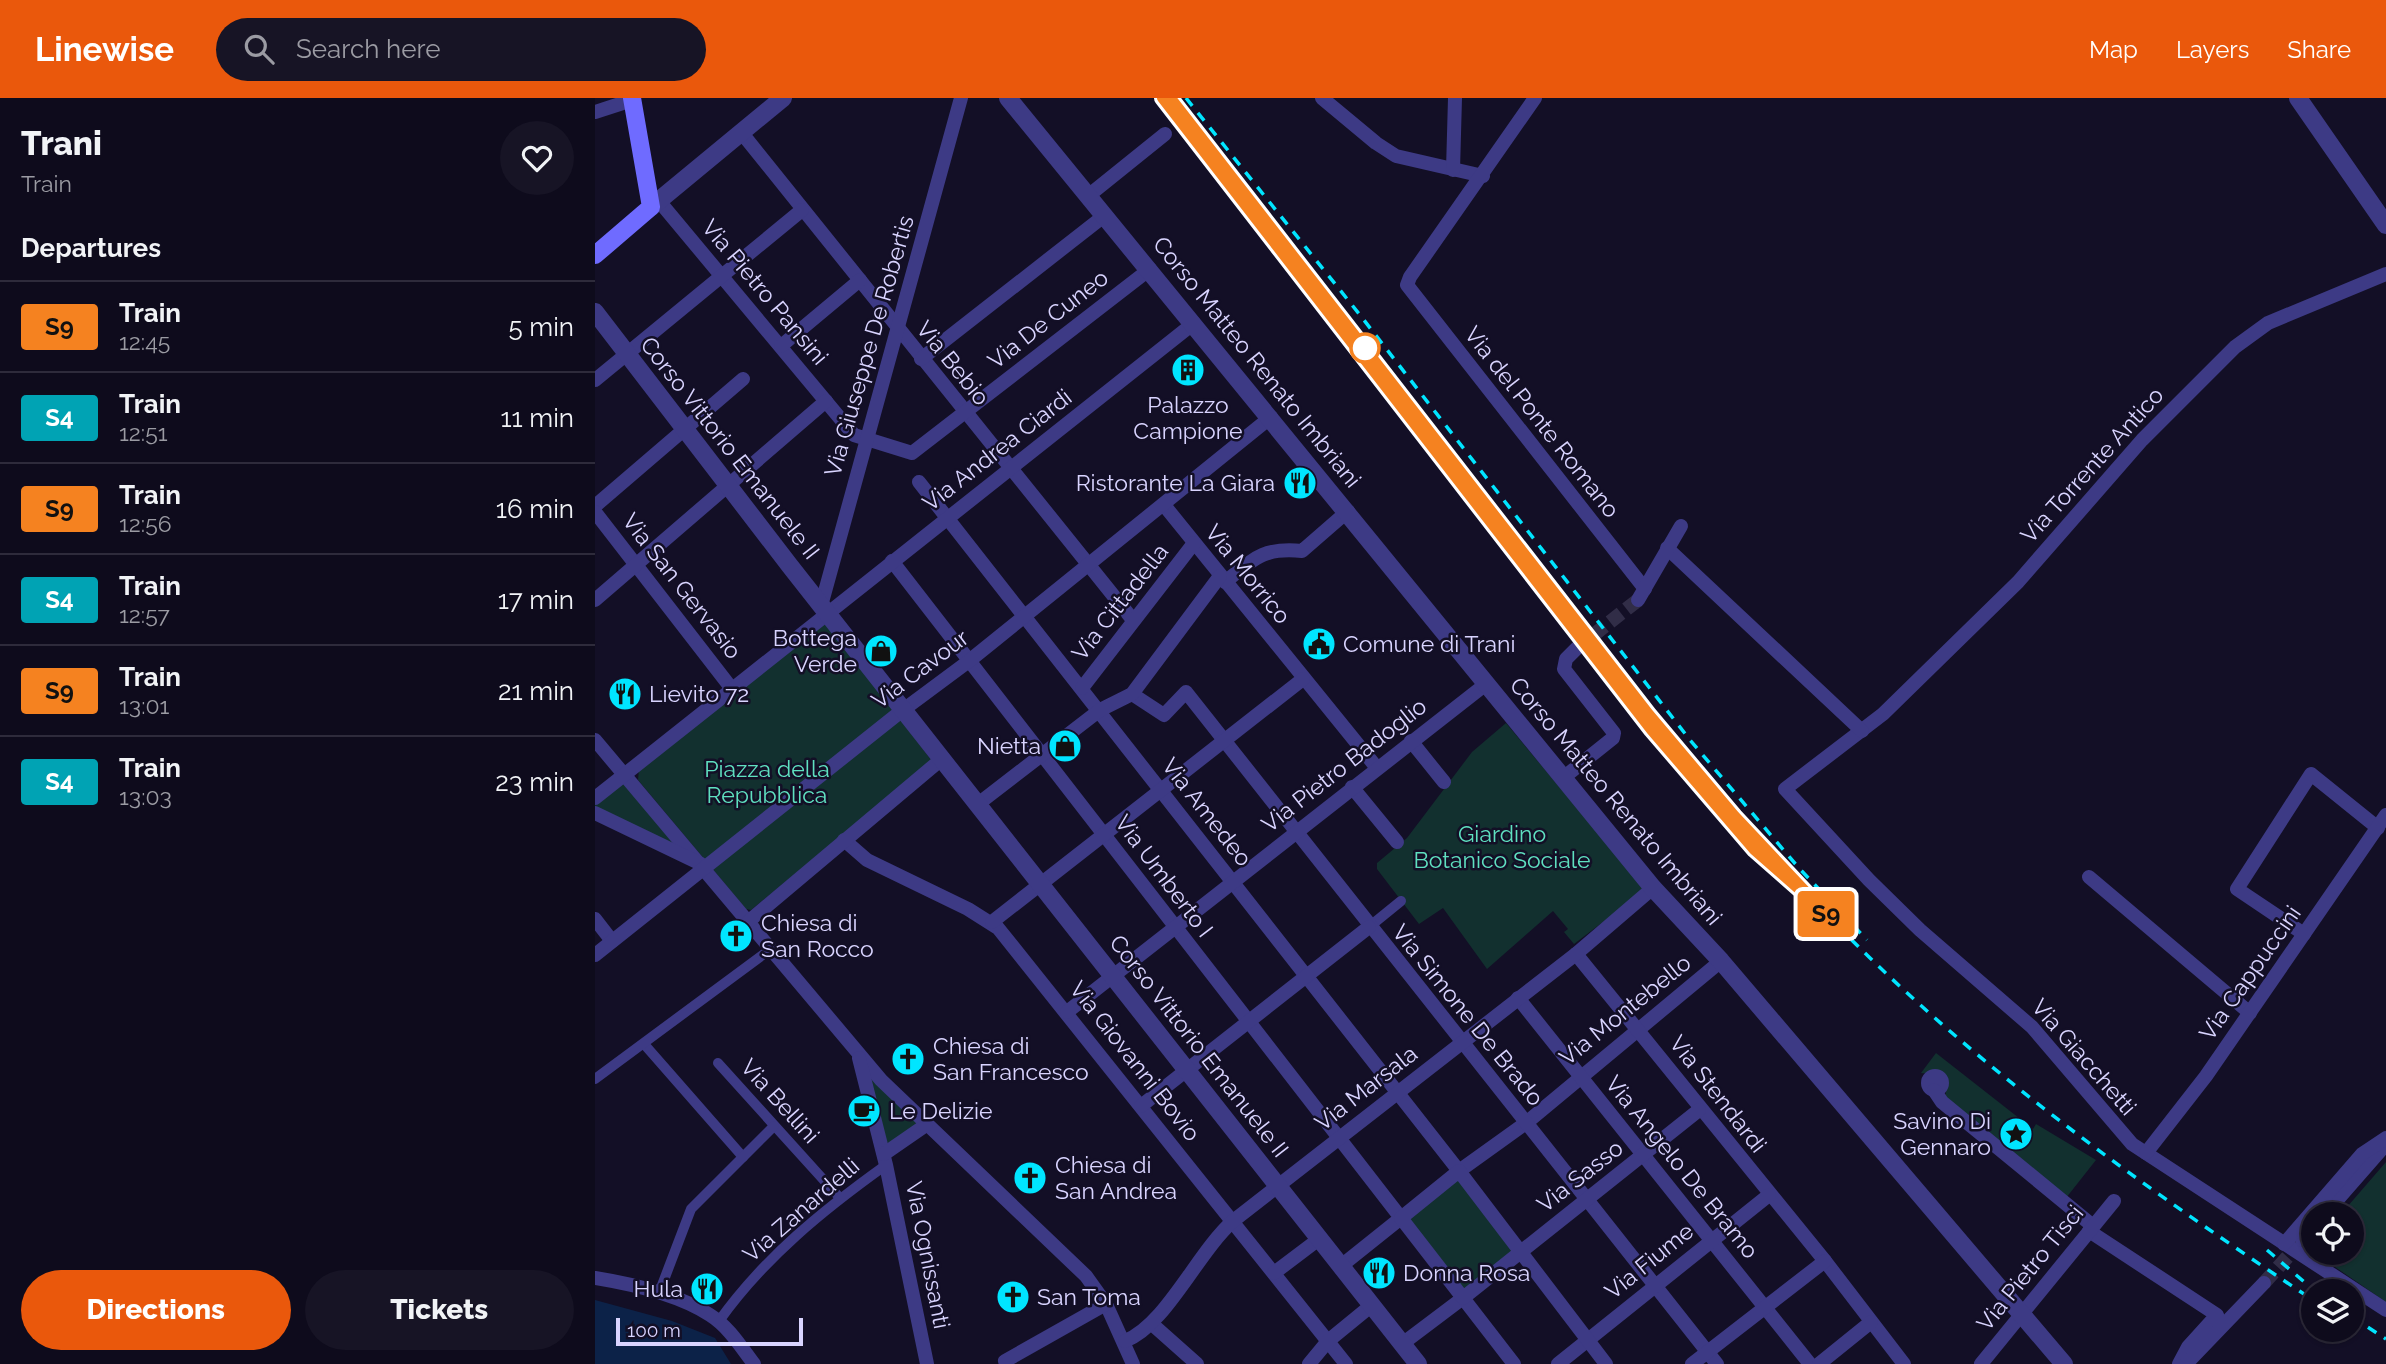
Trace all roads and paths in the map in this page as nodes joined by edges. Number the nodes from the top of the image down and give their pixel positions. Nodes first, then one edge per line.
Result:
1 (783, 98) edge
2 (961, 98) edge
3 (1008, 98) edge
4 (1322, 98) edge
5 (1455, 98) edge
6 (1535, 98) edge
7 (2298, 98) edge
8 (632, 99) edge
9 (595, 111) edge
10 (741, 132) junction
11 (1165, 134) dead end
12 (1453, 170) junction
13 (1483, 176) junction
14 (1088, 196) junction
15 (655, 204) junction
16 (803, 210) junction
17 (1104, 216) junction
18 (2386, 226) edge
19 (595, 255) edge
20 (1150, 269) junction
21 (2386, 274) edge
22 (722, 275) junction
23 (860, 280) junction
24 (595, 312) edge
25 (1194, 323) junction
26 (897, 330) junction
27 (781, 346) junction
28 (626, 354) junction
29 (921, 359) junction
30 (743, 379) dead end
31 (595, 380) edge
32 (826, 401) junction
33 (964, 413) junction
34 (1271, 417) junction
35 (684, 428) junction
36 (866, 438) junction
37 (1010, 470) junction
38 (919, 482) dead end
39 (729, 487) junction
40 (1164, 505) junction
41 (595, 506) edge
42 (1348, 511) junction
43 (595, 512) edge
44 (948, 517) junction
45 (1681, 526) dead end
46 (1194, 543) junction
47 (1667, 548) junction
48 (892, 561) junction
49 (638, 564) junction
50 (1087, 566) junction
51 (1222, 579) junction
52 (595, 600) edge
53 (824, 610) junction
54 (1024, 616) junction
55 (1133, 620) junction
56 (1577, 648) tunnel mouth
57 (969, 661) junction
58 (1303, 679) junction
59 (1486, 684) junction
60 (1082, 688) junction
61 (732, 689) junction
62 (1132, 694) junction
63 (904, 709) junction
64 (1100, 710) junction
65 (1862, 731) junction
66 (595, 740) edge
67 (1224, 741) junction
68 (1411, 741) junction
69 (1043, 754) junction
70 (943, 758) junction
71 (1377, 768) junction
72 (624, 774) junction
73 (1563, 778) junction
74 (1444, 782) dead end
75 (1352, 787) junction
76 (1785, 789) joint
77 (1161, 790) junction
78 (595, 798) edge
79 (978, 804) junction
80 (595, 813) edge
81 (2386, 815) edge
82 (2378, 828) junction
83 (1294, 831) junction
84 (1105, 836) junction
85 (844, 840) junction
86 (1397, 842) dead end
87 (704, 867) junction
88 (2089, 877) dead end
89 (1233, 882) junction
90 (1042, 884) junction
91 (1653, 888) junction
92 (1401, 901) dead end
93 (595, 919) edge
94 (749, 921) junction
95 (992, 922) junction
96 (1369, 927) junction
97 (1174, 929) junction
98 (2304, 934) junction
99 (612, 941) junction
100 (772, 948) junction
101 (1576, 954) junction
102 (595, 955) edge
103 (1721, 961) junction
104 (1112, 976) junction
105 (1307, 976) junction
106 (1518, 999) junction
107 (1067, 1012) junction
108 (2250, 1013) junction
109 (1248, 1021) junction
110 (1638, 1029) junction
111 (1463, 1042) junction
112 (644, 1044) junction
113 (859, 1055) junction
114 (718, 1063) dead end
115 (1187, 1069) junction
116 (1580, 1076) junction
117 (595, 1079) edge
118 (1934, 1090) dead end
119 (1397, 1093) junction
120 (1141, 1106) junction
121 (1699, 1110) junction
122 (1526, 1123) junction
123 (926, 1125) junction
124 (774, 1126) junction
125 (2386, 1138) edge
126 (1338, 1139) junction
127 (2386, 1144) edge
128 (2146, 1153) junction
129 (1643, 1154) junction
130 (743, 1157) junction
131 (885, 1159) junction
132 (1459, 1171) junction
133 (1277, 1186) junction
134 (1769, 1195) junction
135 (839, 1198) junction
136 (1585, 1200) junction
137 (2114, 1201) dead end
138 (2335, 1202) edge
139 (1401, 1218) junction
140 (1233, 1221) junction
141 (2091, 1229) junction
142 (1319, 1239) junction
143 (1711, 1241) junction
144 (2284, 1244) junction
145 (1522, 1251) junction
146 (1825, 1261) junction
147 (1341, 1266) junction
148 (1274, 1273) junction
149 (595, 1278) edge
150 (2265, 1283) tunnel mouth
151 (1654, 1287) junction
152 (659, 1293) junction
153 (1463, 1298) junction
154 (1106, 1304) junction
155 (1372, 1305) junction
156 (1765, 1307) junction
157 (2386, 1310) edge
158 (2022, 1313) junction
159 (719, 1321) junction
160 (1871, 1322) junction
161 (1152, 1324) junction
162 (1588, 1340) junction
163 (1125, 1341) junction
164 (1328, 1341) junction
165 (1402, 1344) junction
166 (1712, 1358) edge
167 (1006, 1363) edge
168 (754, 1364) edge
169 (927, 1364) edge
170 (1133, 1364) edge
171 (1197, 1364) edge
172 (1309, 1364) edge
173 (1346, 1364) edge
174 (1418, 1364) edge
175 (1514, 1364) edge
176 (1558, 1364) edge
177 (1606, 1364) edge
178 (1692, 1364) edge
179 (1809, 1364) edge
180 (1819, 1364) edge
181 (1904, 1364) edge
182 (1981, 1364) edge
183 (2064, 1364) edge
184 (2179, 1364) edge
185 (2186, 1364) edge

1 - 10 street
2 - 26 street, Via Giuseppe De Robertis
3 - 14 street, Corso Matteo Renato Imbriani
4 - 12 street
5 - 12 street
6 - 13 street
7 - 18 street
8 - 9 street
8 - 15 main road
10 - 15 street
10 - 16 street, Via Bebio
11 - 14 street
12 - 13 street
13 - 47 street, Via del Ponte Romano
14 - 17 street, Corso Matteo Renato Imbriani
15 - 19 main road
15 - 22 street, Via Pietro Pansini
16 - 22 street
16 - 23 street, Via Bebio
17 - 20 street, Corso Matteo Renato Imbriani
17 - 29 street
20 - 25 street, Corso Matteo Renato Imbriani
20 - 33 street, Via De Cuneo
21 - 65 street, Via Torrente Antico
22 - 27 street, Via Pietro Pansini
22 - 28 street
23 - 26 street, Via Bebio
23 - 27 street
24 - 28 street, Corso Vittorio Emanuele II
25 - 34 street, Corso Matteo Renato Imbriani
25 - 37 street, Via Andrea Ciardi
26 - 29 street, Via Bebio
26 - 36 street, Via Giuseppe De Robertis
27 - 32 street, Via Pietro Pansini
28 - 31 street
28 - 35 street, Corso Vittorio Emanuele II
29 - 33 street, Via Bebio
30 - 35 street
32 - 36 street, Via Pietro Pansini
32 - 39 street
33 - 36 street, Via De Cuneo
33 - 37 street, Via Bebio
34 - 40 street, Via Cavour
34 - 42 street, Corso Matteo Renato Imbriani
35 - 39 street, Corso Vittorio Emanuele II
35 - 41 street
36 - 53 street, Via Giuseppe De Robertis
37 - 44 street, Via Andrea Ciardi
37 - 50 street, Via Bebio
38 - 44 street, Via Amedeo
39 - 49 street
39 - 53 street, Corso Vittorio Emanuele II
40 - 46 street, Via Morrico
40 - 50 street, Via Cavour
42 - 51 street
42 - 59 street, Corso Matteo Renato Imbriani
43 - 49 street, Via San Gervasio
44 - 48 street, Via Andrea Ciardi
44 - 54 street, Via Amedeo
45 - 47 street
46 - 51 street, Via Morrico
46 - 55 street, Via Cittadella
47 - 65 street
48 - 53 street, Via Andrea Ciardi
48 - 57 street, Via Umberto I
49 - 52 street
49 - 61 street, Via San Gervasio
50 - 54 street, Via Cavour
50 - 55 street, Via Bebio
51 - 58 street, Via Morrico
51 - 62 street
53 - 61 street
53 - 63 street
54 - 57 street, Via Cavour
54 - 60 street, Via Amedeo
55 - 60 street, Via Cittadella
56 - 73 street
57 - 63 street, Via Cavour
57 - 69 street, Via Umberto I
58 - 67 street
58 - 71 street, Via Morrico
59 - 68 street, Via Pietro Badoglio
59 - 73 street, Corso Matteo Renato Imbriani
60 - 64 street, Via Amedeo
61 - 72 street
62 - 64 street
62 - 67 street, Via Simone De Brado
63 - 70 street
63 - 87 street, Via Cavour
64 - 69 street
64 - 77 street, Via Amedeo
65 - 76 street, Via Torrente Antico
66 - 72 street
67 - 77 street
67 - 83 street, Via Simone De Brado
68 - 71 street, Via Pietro Badoglio
68 - 74 street
69 - 79 street
69 - 84 street, Via Umberto I
70 - 79 street, Corso Vittorio Emanuele II
70 - 85 street
71 - 75 street, Via Pietro Badoglio
72 - 78 street
72 - 87 street
73 - 91 street, Corso Matteo Renato Imbriani
75 - 83 street, Via Pietro Badoglio
75 - 86 street
76 - 128 street, Via Giacchetti
77 - 84 street
77 - 89 street, Via Amedeo
79 - 90 street, Corso Vittorio Emanuele II
80 - 87 street
81 - 82 street, Via Cappuccini
82 - 98 street, Via Cappuccini
82 - 98 street
83 - 89 street, Via Pietro Badoglio
83 - 96 street, Via Simone De Brado
84 - 90 street
84 - 97 street, Via Umberto I
85 - 94 street
85 - 95 street, Via Giovanni Bovio
87 - 94 street
87 - 99 street, Via Cavour
88 - 108 street
89 - 97 street, Via Pietro Badoglio
89 - 105 street, Via Amedeo
90 - 95 street
90 - 104 street, Corso Vittorio Emanuele II
91 - 101 street, Via Marsala
91 - 103 street, Corso Matteo Renato Imbriani
92 - 96 street
93 - 99 street
94 - 100 street
95 - 107 street, Via Giovanni Bovio
96 - 105 street
96 - 111 street, Via Simone De Brado
97 - 104 street, Via Pietro Badoglio
97 - 109 street, Via Umberto I
98 - 108 street, Via Cappuccini
99 - 102 street, Via Cavour
100 - 112 street
100 - 113 street
101 - 106 street, Via Marsala
101 - 110 street, Via Stendardi
103 - 110 street, Via Montebello
103 - 158 street, Corso Matteo Renato Imbriani
104 - 107 street, Via Pietro Badoglio
104 - 115 street, Corso Vittorio Emanuele II
105 - 109 street
105 - 119 street, Via Amedeo
106 - 111 street, Via Marsala
106 - 116 street, Via Angelo De Bramo
107 - 120 street, Via Giovanni Bovio
108 - 128 street, Via Cappuccini
109 - 115 street
109 - 126 street, Via Umberto I
110 - 116 street, Via Montebello
110 - 121 street, Via Stendardi
111 - 119 street, Via Marsala
111 - 122 street, Via Simone De Brado
112 - 117 street
112 - 130 street
113 - 123 street
113 - 131 street, Via Ognissanti
114 - 124 street, Via Bellini
115 - 120 street
115 - 133 street, Corso Vittorio Emanuele II
116 - 122 street, Via Montebello
116 - 129 street, Via Angelo De Bramo
118 - 141 street
119 - 126 street, Via Marsala
119 - 132 street, Via Amedeo
120 - 140 street, Via Giovanni Bovio
121 - 129 street, Via Sasso
121 - 134 street, Via Stendardi
122 - 132 street, Via Montebello
122 - 136 street, Via Simone De Brado
123 - 131 street
123 - 154 street
124 - 130 street
124 - 135 street, Via Bellini
125 - 144 street
126 - 133 street, Via Marsala
126 - 139 street, Via Umberto I
127 - 138 street
128 - 144 street, Via Giacchetti
129 - 136 street, Via Sasso
129 - 143 street, Via Angelo De Bramo
130 - 152 street
131 - 135 street, Via Zanardelli
131 - 169 street, Via Ognissanti
132 - 139 street, Via Montebello
132 - 145 street, Via Amedeo
133 - 140 street, Via Marsala
133 - 142 street, Corso Vittorio Emanuele II
134 - 143 street, Via Fiume
134 - 146 street, Via Stendardi
135 - 159 street, Via Zanardelli
136 - 145 street, Via Sasso
136 - 151 street, Via Simone De Brado
137 - 141 street, Via Pietro Tisci
139 - 147 street
139 - 153 street, Via Umberto I
140 - 148 street, Via Giovanni Bovio
140 - 161 street, Via Marsala
141 - 158 street, Via Pietro Tisci
141 - 184 street
142 - 147 street, Corso Vittorio Emanuele II
142 - 148 street
143 - 151 street, Via Fiume
143 - 156 street, Via Angelo De Bramo
144 - 157 street, Via Giacchetti
145 - 153 street, Via Sasso
145 - 162 street
146 - 156 street
146 - 160 street, Via Stendardi
147 - 155 street, Corso Vittorio Emanuele II
148 - 164 street, Via Giovanni Bovio
149 - 152 street
150 - 185 street
151 - 162 street, Via Fiume
151 - 166 street, Via Simone De Brado
152 - 159 street
153 - 165 street
153 - 175 street
154 - 163 street
154 - 167 street
155 - 164 street
155 - 165 street, Corso Vittorio Emanuele II
156 - 166 street
156 - 179 street, Via Angelo De Bramo
158 - 182 street, Via Pietro Tisci
158 - 183 street, Corso Matteo Renato Imbriani
159 - 168 street
160 - 180 street
160 - 181 street, Via Stendardi
161 - 163 street, Via Marsala
161 - 171 street
162 - 176 street, Via Fiume
162 - 177 street
163 - 170 street
164 - 172 street
164 - 173 street, Via Giovanni Bovio
165 - 174 street, Corso Vittorio Emanuele II
166 - 178 street

